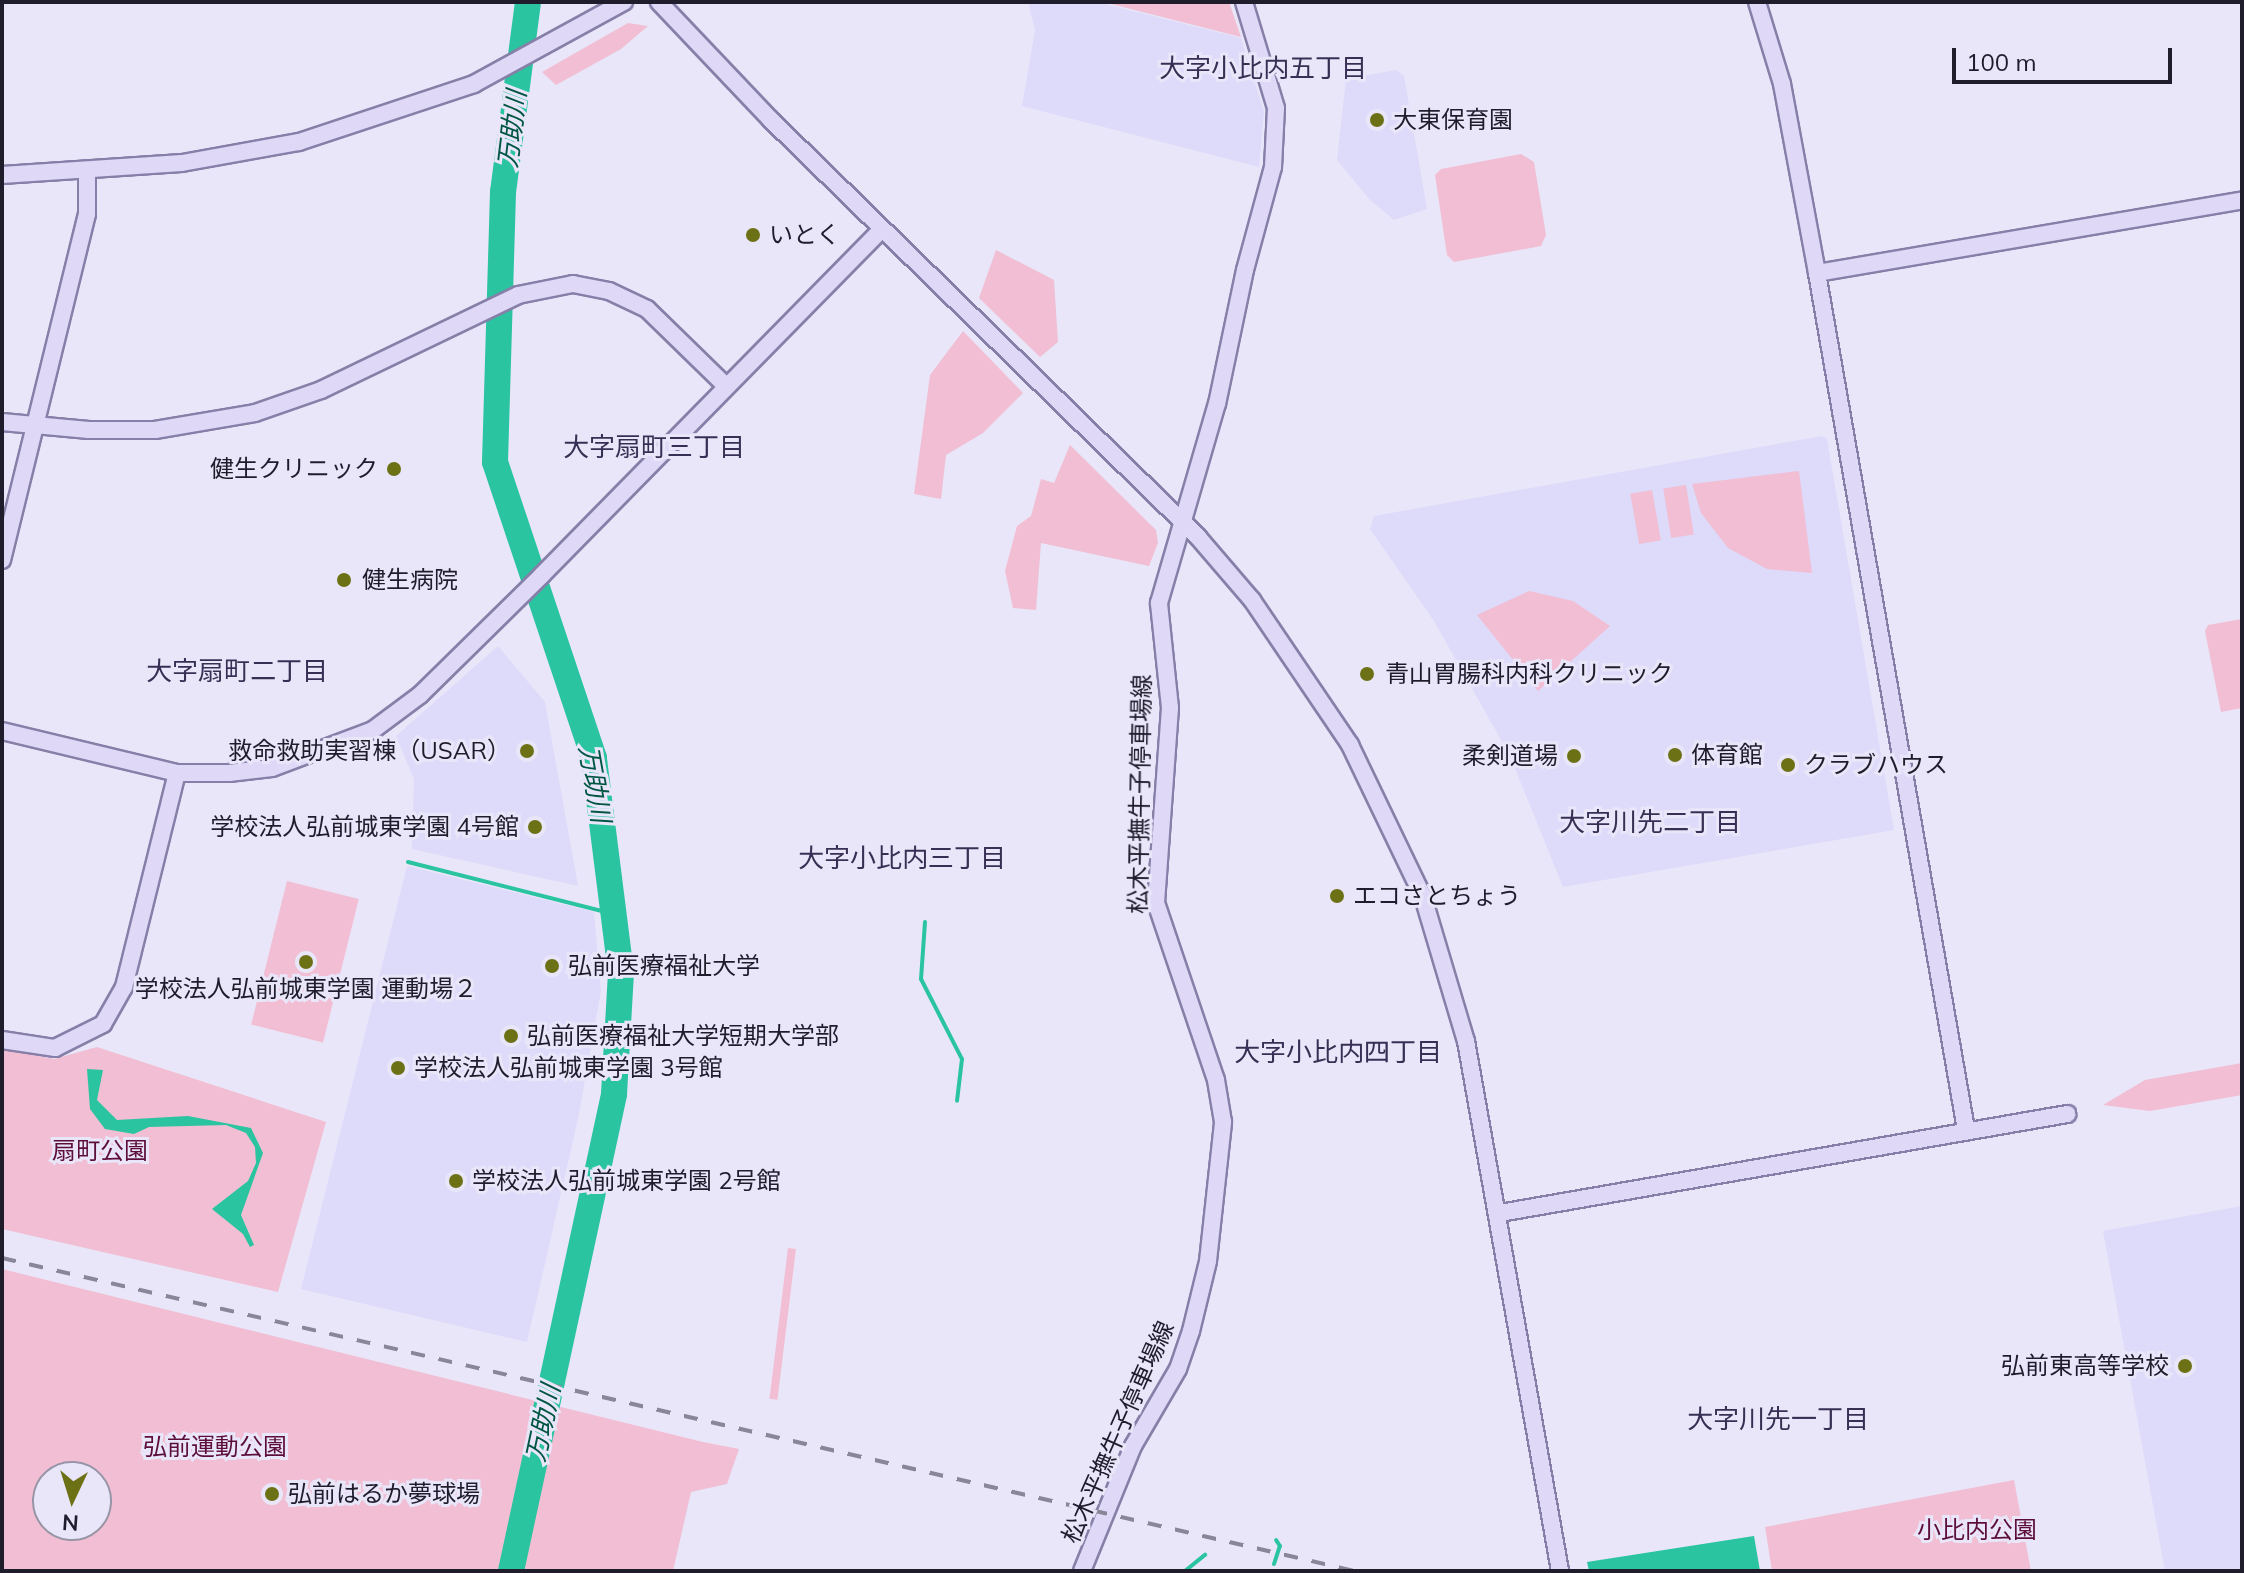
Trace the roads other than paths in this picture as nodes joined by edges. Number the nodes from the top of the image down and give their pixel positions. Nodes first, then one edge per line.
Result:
1 (624, 2) edge
2 (659, 2) edge
3 (1244, 2) edge
4 (1757, 2) edge
5 (87, 170) junction
6 (2, 175) edge
7 (2242, 200) edge
8 (882, 229) junction
9 (1817, 273) junction
10 (726, 386) junction
11 (2, 422) edge
12 (35, 424) junction
13 (1183, 522) junction
14 (2, 560) edge
15 (2, 731) edge
16 (177, 773) junction
17 (2, 1040) edge
18 (2067, 1114) dead end
19 (1966, 1129) junction
20 (1500, 1213) junction
21 (1082, 1571) edge
22 (1560, 1571) edge

1 - 5 street
2 - 8 street
3 - 13 street, 松木平撫牛子停車場線
4 - 9 street
5 - 6 street
5 - 12 street
7 - 9 street
8 - 10 street
8 - 13 street
9 - 19 street
10 - 12 street
10 - 16 street
11 - 12 street
12 - 14 street
13 - 20 street
13 - 21 street, 松木平撫牛子停車場線
15 - 16 street
16 - 17 street
18 - 19 street
19 - 20 street
20 - 22 street

